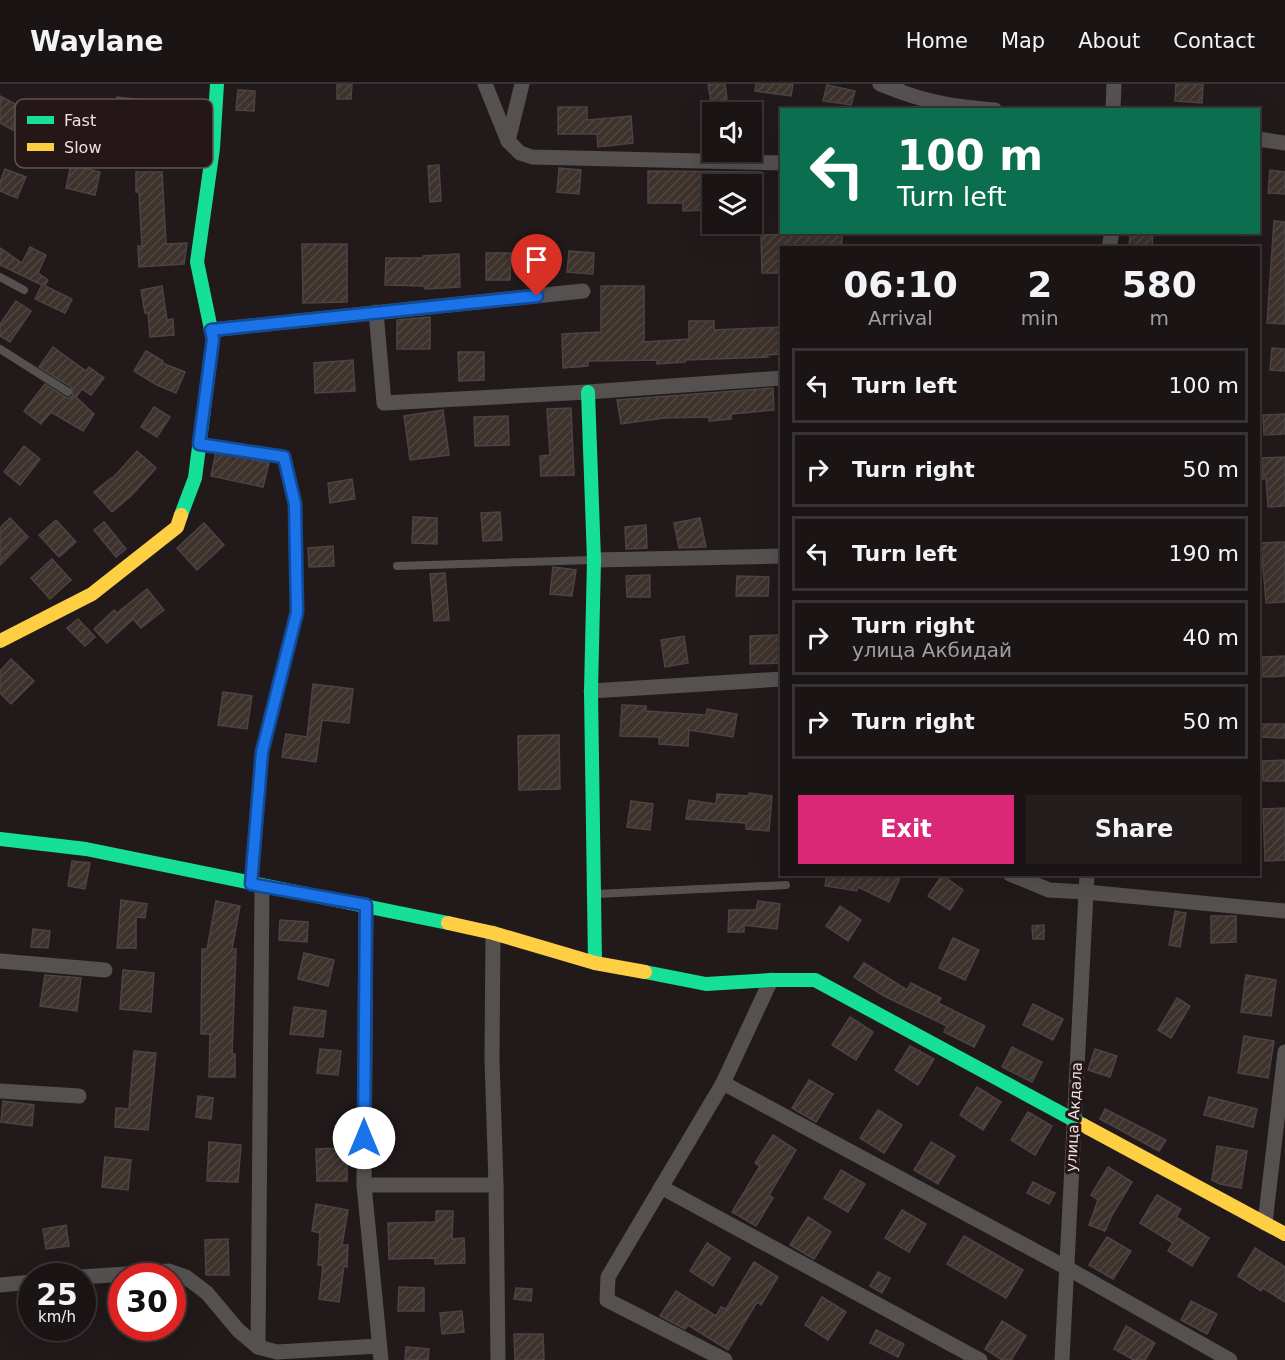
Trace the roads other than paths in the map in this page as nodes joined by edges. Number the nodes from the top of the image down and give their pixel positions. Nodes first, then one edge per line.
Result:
1 (217, 84) edge
2 (484, 84) edge
3 (522, 84) edge
4 (880, 84) edge
5 (1114, 84) edge
6 (896, 87) edge
7 (952, 108) edge
8 (1113, 108) edge
9 (1260, 139) edge
10 (508, 141) junction
11 (1285, 143) edge
12 (213, 148) edge
13 (780, 163) edge
14 (210, 168) edge
15 (0, 277) edge
16 (24, 290) dead end
17 (583, 291) dead end
18 (376, 312) junction
19 (211, 330) junction
20 (0, 349) edge
21 (780, 378) edge
22 (68, 392) dead end
23 (588, 392) junction
24 (199, 444) junction
25 (780, 556) edge
26 (594, 560) junction
27 (397, 566) dead end
28 (0, 641) edge
29 (780, 679) edge
30 (591, 691) junction
31 (0, 839) edge
32 (1015, 876) edge
33 (1087, 876) edge
34 (257, 885) junction
35 (786, 885) dead end
36 (1086, 892) junction
37 (594, 895) junction
38 (366, 905) junction
39 (1285, 911) edge
40 (493, 933) junction
41 (0, 961) edge
42 (595, 963) junction
43 (105, 970) dead end
44 (771, 980) junction
45 (1285, 1052) edge
46 (723, 1083) junction
47 (0, 1090) edge
48 (79, 1096) dead end
49 (1074, 1120) junction
50 (364, 1185) junction
51 (496, 1185) junction
52 (661, 1187) junction
53 (1265, 1223) junction
54 (1285, 1234) edge
55 (1066, 1268) junction
56 (96, 1277) edge
57 (18, 1283) edge
58 (0, 1285) edge
59 (258, 1347) junction
60 (380, 1353) edge
61 (498, 1360) edge
62 (725, 1360) edge
63 (980, 1360) edge
64 (1062, 1360) edge
65 (1230, 1360) edge

1 - 12 street
2 - 10 street
3 - 10 street
4 - 6 street
5 - 8 street
6 - 7 street
9 - 11 street
10 - 13 street
14 - 19 street
15 - 16 lane
17 - 18 street
18 - 19 street
18 - 23 street
19 - 24 street
20 - 22 lane
21 - 23 street
23 - 26 street
24 - 28 street
24 - 34 lane
25 - 26 street
26 - 27 lane
26 - 30 street
29 - 30 street
30 - 37 street
31 - 34 street
32 - 36 street
33 - 36 street, улица Акдала
34 - 38 street
34 - 59 street
35 - 37 lane
36 - 39 street
36 - 49 street, улица Акдала
37 - 42 street
38 - 40 street
38 - 50 street
40 - 42 street
40 - 51 street
41 - 43 street
42 - 44 street
44 - 46 street
44 - 49 street
45 - 53 street
46 - 52 street
46 - 55 street
47 - 48 street
49 - 53 street
49 - 55 street, улица Акдала
50 - 51 street
50 - 60 street
51 - 61 street
52 - 62 street
52 - 63 street
53 - 54 street
55 - 64 street, улица Акдала
55 - 65 street
56 - 59 street
57 - 58 street
59 - 60 street

